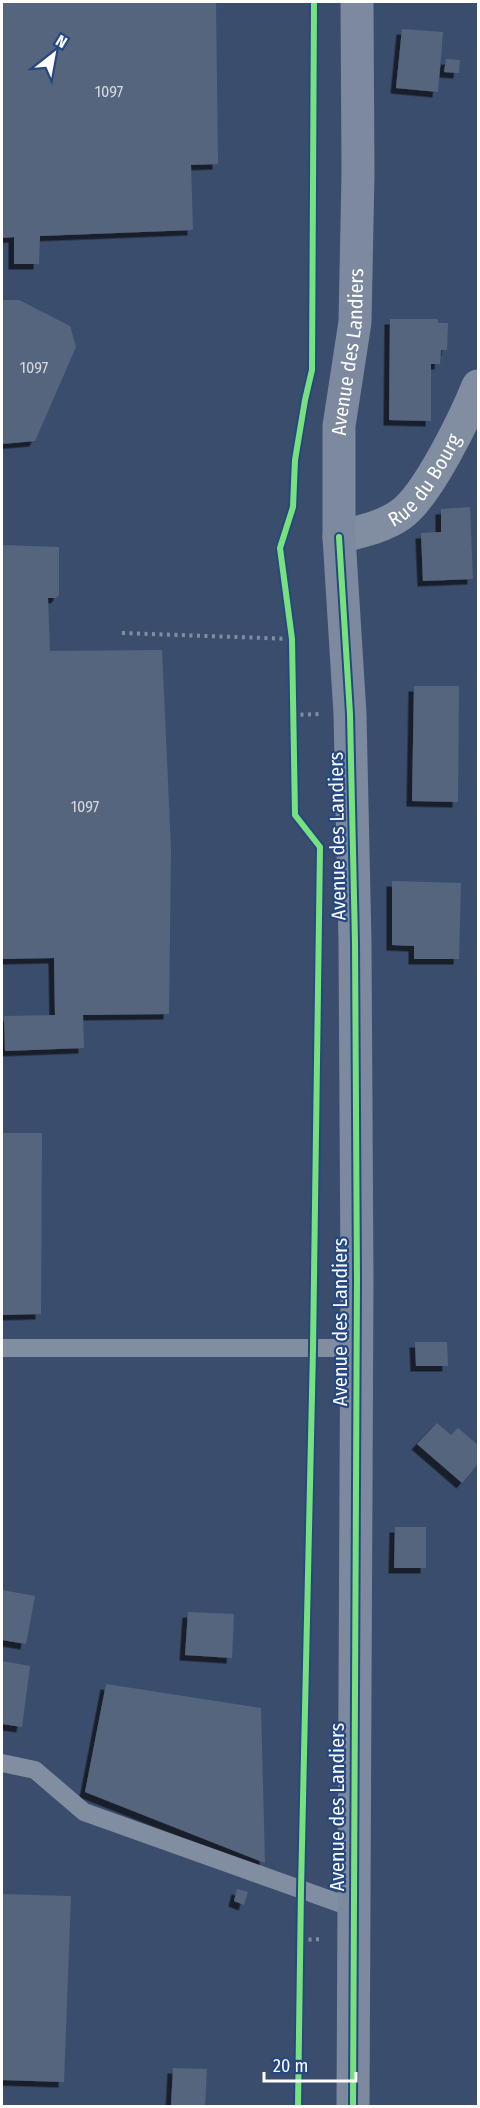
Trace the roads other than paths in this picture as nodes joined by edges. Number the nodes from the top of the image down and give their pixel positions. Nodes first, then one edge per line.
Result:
1 (357, 2) edge
2 (478, 386) edge
3 (339, 537) junction
4 (2, 1348) edge
5 (356, 1348) junction
6 (2, 1763) edge
7 (353, 1908) junction
8 (353, 2106) edge

1 - 3 main road, Avenue des Landiers
2 - 3 street, Rue du Bourg
3 - 5 main road, Avenue des Landiers
4 - 5 lane
5 - 7 main road, Avenue des Landiers
6 - 7 lane
7 - 8 main road, Avenue des Landiers

